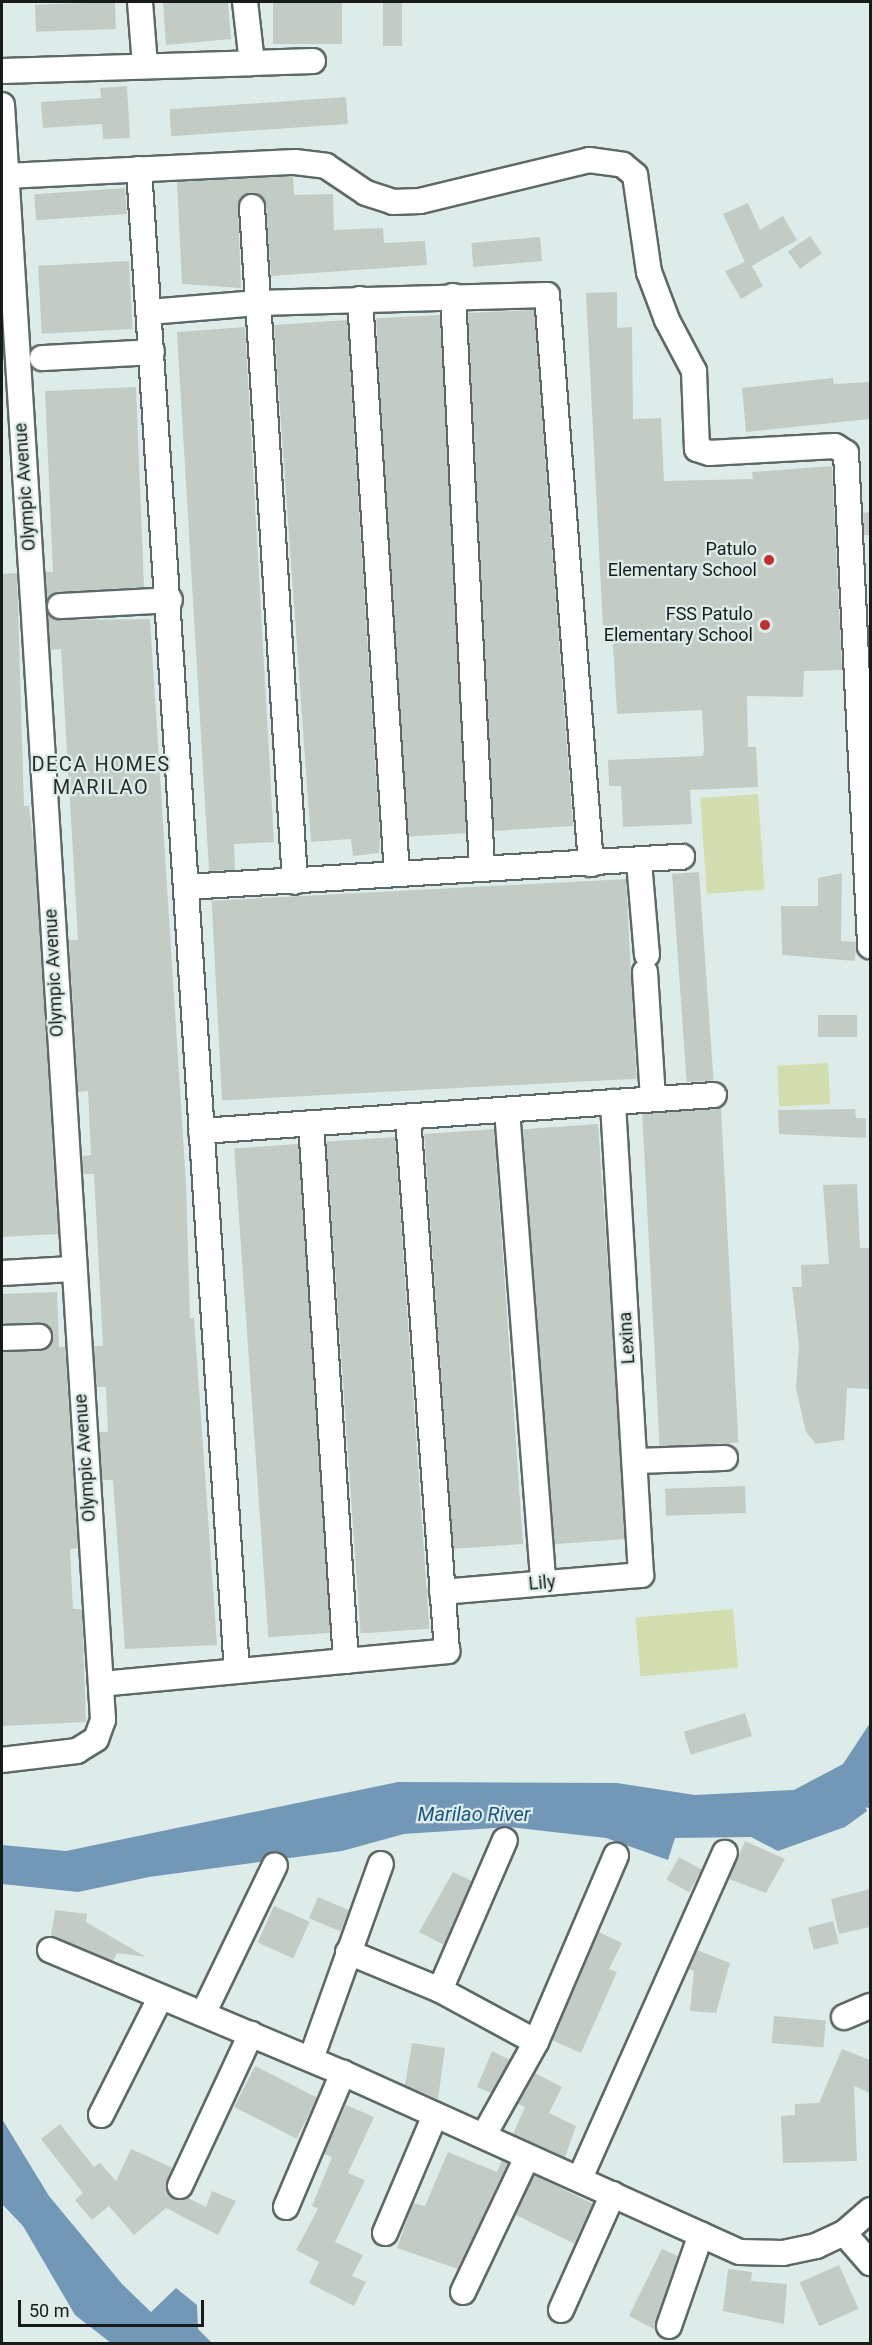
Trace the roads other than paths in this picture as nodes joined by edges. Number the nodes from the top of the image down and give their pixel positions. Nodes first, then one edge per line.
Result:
1 (141, 2) edge
2 (245, 2) edge
3 (313, 61) dead end
4 (252, 63) junction
5 (146, 66) junction
6 (2, 71) edge
7 (2, 105) edge
8 (139, 169) junction
9 (6, 176) junction
10 (252, 207) dead end
11 (453, 296) junction
12 (360, 299) junction
13 (258, 303) junction
14 (149, 312) junction
15 (152, 352) junction
16 (42, 358) dead end
17 (12, 457) edge
18 (170, 600) junction
19 (60, 606) dead end
20 (682, 857) dead end
21 (639, 862) junction
22 (591, 864) junction
23 (482, 868) junction
24 (397, 874) junction
25 (295, 882) junction
26 (186, 887) junction
27 (870, 946) edge
28 (714, 1095) dead end
29 (653, 1099) junction
30 (613, 1102) junction
31 (507, 1110) junction
32 (408, 1117) junction
33 (311, 1123) junction
34 (201, 1131) junction
35 (72, 1269) junction
36 (2, 1273) edge
37 (39, 1337) dead end
38 (2, 1338) edge
39 (726, 1458) dead end
40 (635, 1461) junction
41 (641, 1575) joint
42 (543, 1583) junction
43 (442, 1592) junction
44 (346, 1661) junction
45 (237, 1671) junction
46 (101, 1684) junction
47 (2, 1760) edge
48 (505, 1840) dead end
49 (725, 1852) dead end
50 (616, 1855) dead end
51 (381, 1864) dead end
52 (275, 1865) dead end
53 (50, 1950) dead end
54 (348, 1952) junction
55 (440, 1990) junction
56 (159, 2000) junction
57 (870, 2006) edge
58 (202, 2014) junction
59 (844, 2017) dead end
60 (251, 2034) junction
61 (536, 2042) junction
62 (311, 2059) junction
63 (343, 2073) junction
64 (101, 2115) dead end
65 (435, 2115) junction
66 (484, 2135) junction
67 (527, 2157) junction
68 (580, 2178) junction
69 (180, 2186) dead end
70 (613, 2194) junction
71 (286, 2208) dead end
72 (870, 2210) edge
73 (844, 2232) junction
74 (385, 2233) dead end
75 (701, 2235) junction
76 (870, 2263) edge
77 (463, 2292) dead end
78 (561, 2310) dead end
79 (669, 2326) dead end

1 - 5 street
2 - 4 street
3 - 4 street
4 - 5 street
5 - 6 street
7 - 9 street, Olympic Avenue
8 - 9 street
8 - 14 street
8 - 27 street
9 - 17 street, Olympic Avenue
10 - 13 street
11 - 12 street
11 - 22 street
11 - 23 street
12 - 13 street
12 - 24 street
13 - 14 street
13 - 25 street
14 - 15 street
15 - 16 street
15 - 18 street
17 - 35 street, Olympic Avenue
18 - 19 street
18 - 26 street
20 - 21 street
21 - 22 street
21 - 29 street
22 - 23 street
23 - 24 street
24 - 25 street
25 - 26 street
26 - 34 street
28 - 29 street
29 - 30 street
30 - 31 street
30 - 40 street, Lexina
31 - 32 street
31 - 42 street
32 - 33 street
32 - 43 street
33 - 34 street
33 - 44 street
34 - 45 street
35 - 36 street
35 - 46 street, Olympic Avenue
37 - 38 street
39 - 40 street
40 - 41 street, Lexina
41 - 42 street, Lily
42 - 43 street, Lily
43 - 44 street
44 - 45 street
45 - 46 street
46 - 47 street, Olympic Avenue
48 - 55 street
49 - 68 street
50 - 61 street
51 - 54 street
52 - 58 street
53 - 56 street
54 - 55 street
54 - 62 street
55 - 61 street
56 - 58 street
56 - 64 street
57 - 59 street
58 - 60 street
60 - 62 street
60 - 69 street
61 - 66 street
62 - 63 street
63 - 65 street
63 - 71 street
65 - 66 street
65 - 74 street
66 - 67 street
67 - 68 street
67 - 77 street
68 - 70 street
70 - 75 street
70 - 78 street
72 - 73 street
73 - 75 street
73 - 76 street
75 - 79 street

